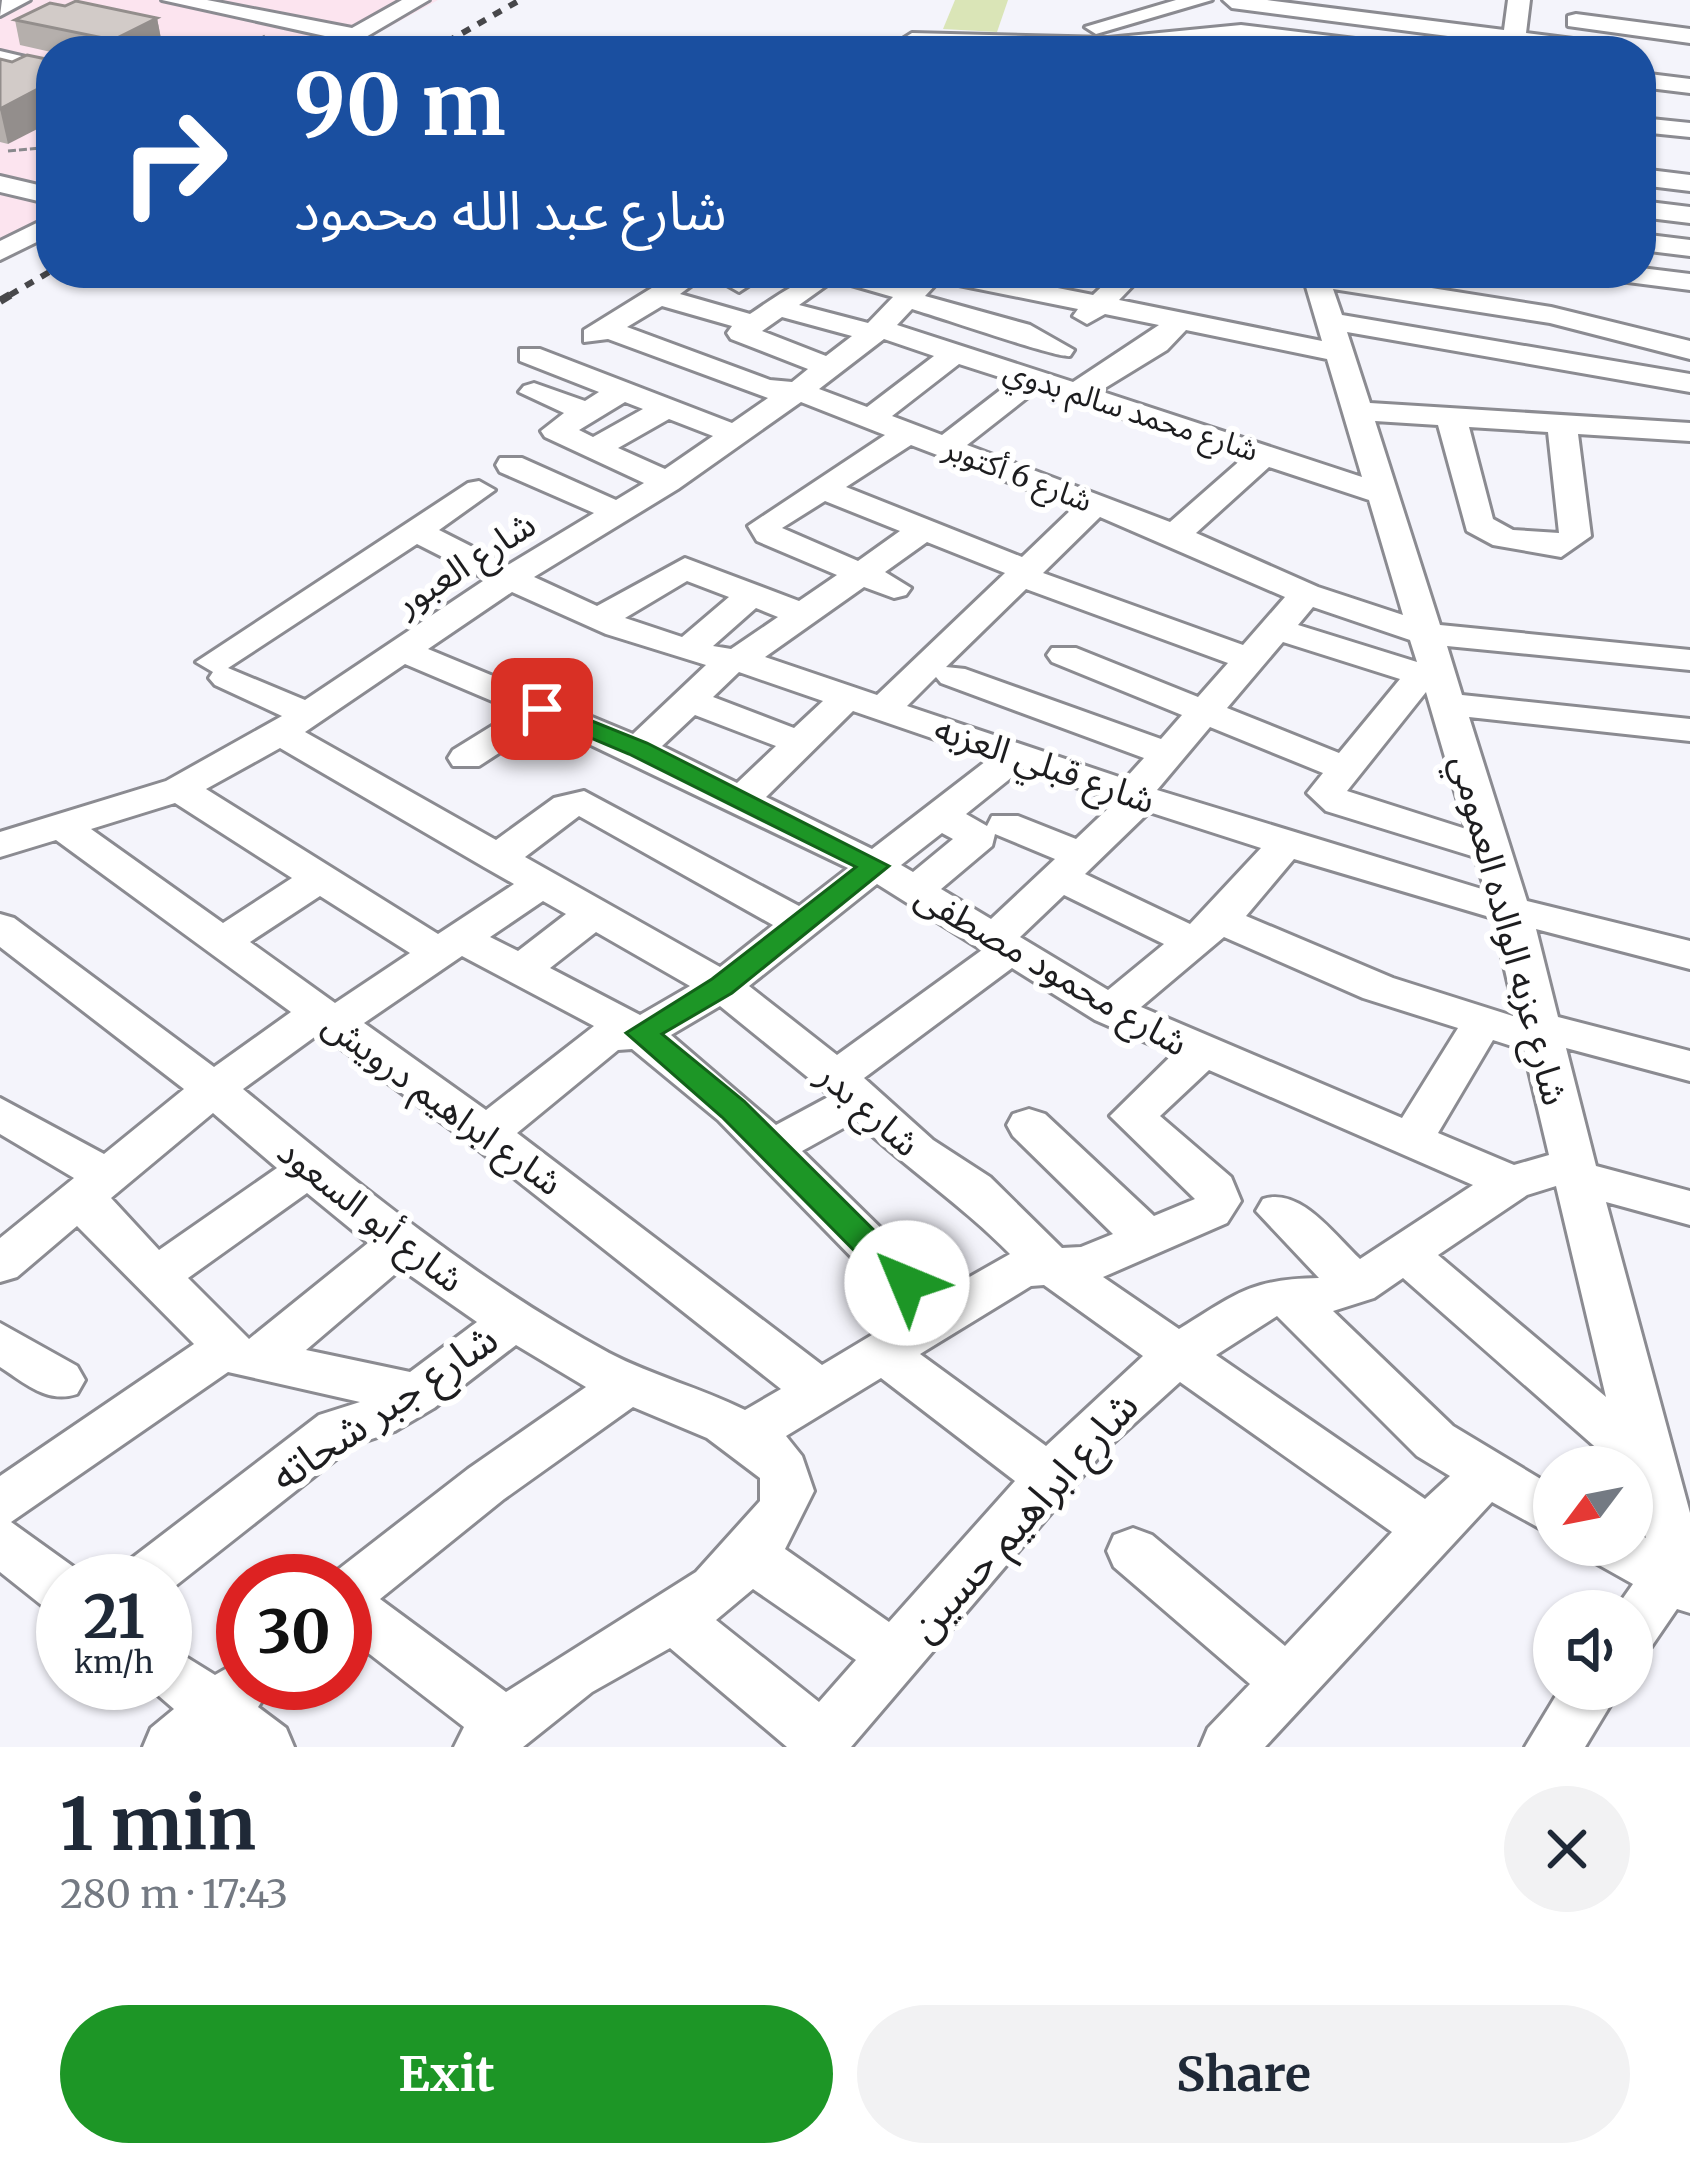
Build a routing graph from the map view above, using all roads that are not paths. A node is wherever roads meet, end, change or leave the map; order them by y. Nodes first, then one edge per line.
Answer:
1 (20, 0) edge
2 (173, 0) edge
3 (226, 0) edge
4 (1201, 0) edge
5 (1595, 0) edge
6 (1232, 1) edge
7 (427, 5) edge
8 (0, 8) edge
9 (1527, 12) edge
10 (1690, 12) edge
11 (352, 36) edge
12 (355, 36) edge
13 (366, 36) edge
14 (1059, 36) edge
15 (1242, 36) edge
16 (1456, 36) edge
17 (1690, 36) edge
18 (1656, 57) edge
19 (0, 58) edge
20 (1690, 61) edge
21 (36, 69) edge
22 (0, 71) edge
23 (36, 73) edge
24 (1656, 82) edge
25 (1690, 86) edge
26 (1656, 104) edge
27 (1690, 108) edge
28 (1656, 127) edge
29 (1690, 130) edge
30 (1656, 153) edge
31 (1690, 156) edge
32 (1656, 179) edge
33 (1690, 182) edge
34 (0, 184) edge
35 (0, 198) edge
36 (36, 201) edge
37 (36, 205) edge
38 (1656, 211) edge
39 (36, 212) edge
40 (1690, 215) edge
41 (36, 218) edge
42 (0, 228) edge
43 (1656, 244) edge
44 (1690, 248) edge
45 (0, 252) edge
46 (1656, 278) edge
47 (1690, 282) edge
48 (671, 288) edge
49 (804, 288) edge
50 (916, 288) edge
51 (1016, 288) edge
52 (1123, 288) edge
53 (1320, 288) edge
54 (1390, 288) edge
55 (1560, 288) edge
56 (658, 296) junction
57 (1486, 305) junction
58 (1117, 308) junction
59 (763, 315) junction
60 (1558, 317) junction
61 (1179, 321) junction
62 (1077, 322) dead end
63 (876, 330) junction
64 (1335, 337) junction
65 (1471, 345) junction
66 (1060, 350) junction
67 (1690, 350) edge
68 (955, 353) junction
69 (530, 355) dead end
70 (1549, 358) junction
71 (830, 368) junction
72 (1025, 376) junction
73 (1690, 383) edge
74 (622, 391) junction
75 (798, 391) junction
76 (535, 392) dead end
77 (1076, 393) junction
78 (667, 408) junction
79 (586, 411) junction
80 (1358, 411) junction
81 (1451, 417) junction
82 (871, 418) junction
83 (1562, 424) junction
84 (1690, 432) edge
85 (909, 433) junction
86 (736, 435) junction
87 (946, 447) junction
88 (593, 449) junction
89 (1264, 455) junction
90 (511, 465) dead end
91 (667, 482) junction
92 (821, 488) junction
93 (479, 490) dead end
94 (1383, 494) junction
95 (1096, 504) junction
96 (618, 512) junction
97 (924, 529) junction
98 (415, 531) junction
99 (1175, 535) junction
100 (1024, 573) junction
101 (509, 578) junction
102 (878, 581) junction
103 (752, 594) junction
104 (1306, 594) junction
105 (806, 616) junction
106 (602, 617) junction
107 (1072, 627) junction
108 (1276, 629) junction
109 (689, 649) junction
110 (404, 651) junction
111 (1250, 658) junction
112 (1690, 659) edge
113 (734, 661) junction
114 (1434, 673) junction
115 (953, 676) dead end
116 (689, 700) junction
117 (865, 703) junction
118 (542, 709) junction
119 (1203, 712) junction
120 (295, 724) junction
121 (1690, 730) edge
122 (800, 743) junction
123 (638, 748) junction
124 (1018, 754) junction
125 (1167, 754) junction
126 (466, 758) dead end
127 (1342, 768) junction
128 (179, 789) junction
129 (1138, 796) junction
130 (742, 800) junction
131 (940, 815) junction
132 (59, 824) junction
133 (1004, 824) dead end
134 (0, 845) edge
135 (1284, 846) junction
136 (1492, 849) junction
137 (498, 858) junction
138 (875, 866) junction
139 (1070, 867) junction
140 (320, 878) junction
141 (542, 883) junction
142 (915, 891) junction
143 (594, 913) junction
144 (1512, 915) junction
145 (801, 924) junction
146 (1207, 931) junction
147 (3, 933) edge
148 (222, 942) junction
149 (1002, 944) junction
150 (449, 946) junction
151 (1690, 955) edge
152 (521, 970) junction
153 (722, 986) junction
154 (1110, 1010) junction
155 (328, 1018) junction
156 (1482, 1024) junction
157 (641, 1033) junction
158 (1540, 1033) junction
159 (1201, 1053) junction
160 (1690, 1066) edge
161 (848, 1088) junction
162 (213, 1089) junction
163 (0, 1114) edge
164 (1029, 1125) dead end
165 (487, 1132) junction
166 (1412, 1138) junction
167 (771, 1148) junction
168 (308, 1169) junction
169 (1574, 1171) junction
170 (100, 1179) junction
171 (1511, 1183) junction
172 (1690, 1208) edge
173 (1279, 1211) dead end
174 (1148, 1239) junction
175 (399, 1244) junction
176 (1405, 1253) junction
177 (0, 1264) edge
178 (1050, 1265) junction
179 (155, 1276) junction
180 (1357, 1285) junction
181 (1285, 1294) junction
182 (940, 1317) junction
183 (513, 1321) junction
184 (0, 1342) edge
185 (882, 1352) junction
186 (1178, 1354) junction
187 (242, 1355) junction
188 (60, 1380) dead end
189 (627, 1384) junction
190 (820, 1391) junction
191 (417, 1394) junction
192 (758, 1446) junction
193 (1628, 1446) edge
194 (1643, 1446) edge
195 (1485, 1476) junction
196 (1050, 1478) junction
197 (1653, 1483) edge
198 (1533, 1502) edge
199 (0, 1504) edge
200 (1428, 1529) junction
201 (0, 1541) edge
202 (1133, 1551) dead end
203 (177, 1554) edge
204 (752, 1556) junction
205 (1649, 1566) edge
206 (36, 1569) edge
207 (372, 1578) edge
208 (1682, 1584) edge
209 (1653, 1611) edge
210 (677, 1621) junction
211 (372, 1625) edge
212 (895, 1657) junction
213 (1287, 1682) junction
214 (216, 1709) edge
215 (241, 1710) edge
216 (1578, 1710) edge
217 (494, 1736) edge
218 (818, 1743) edge
219 (171, 1747) edge
220 (266, 1747) edge
221 (1228, 1747) edge
222 (1553, 1747) edge

1 - 8 street
2 - 11 street
3 - 12 street
4 - 14 street
5 - 10 street
6 - 15 street
6 - 16 street
7 - 13 street
9 - 17 street
18 - 20 street
19 - 21 street
22 - 23 street
24 - 25 street
26 - 27 street
28 - 29 street
30 - 31 street
32 - 33 street
34 - 36 street
35 - 37 street
38 - 40 street
39 - 42 street
41 - 45 street
43 - 44 street
46 - 47 street
48 - 56 street
49 - 59 street
50 - 63 street, شارع العبور
50 - 66 street
51 - 58 street
52 - 58 street
53 - 64 street, شارع عزبه الوالده العمومي
54 - 57 street
55 - 60 street
56 - 59 street, شارع محمد سالم بدوي
56 - 75 street, شارع 6 أكتوبر
57 - 60 street
57 - 65 street
58 - 61 street
58 - 62 street
58 - 66 street
59 - 63 street, شارع محمد سالم بدوي
59 - 71 street
60 - 67 street
60 - 70 street
61 - 64 street
61 - 77 street
63 - 68 street, شارع محمد سالم بدوي
63 - 71 street, شارع العبور
64 - 65 street
64 - 80 street, شارع عزبه الوالده العمومي
65 - 70 street
66 - 72 street
68 - 72 street, شارع محمد سالم بدوي
68 - 82 street
69 - 74 street
70 - 73 street
71 - 75 street, شارع العبور
72 - 77 street, شارع محمد سالم بدوي
72 - 87 street
74 - 78 street
74 - 79 street
75 - 82 street, شارع 6 أكتوبر
75 - 86 street, شارع العبور
76 - 79 street
77 - 89 street, شارع محمد سالم بدوي
78 - 86 street
78 - 88 street
79 - 88 street
80 - 81 street
80 - 94 street, شارع عزبه الوالده العمومي
81 - 83 street
81 - 83 street
82 - 85 street, شارع 6 أكتوبر
83 - 84 street
85 - 87 street, شارع 6 أكتوبر
85 - 92 street
86 - 91 street, شارع العبور
87 - 95 street, شارع 6 أكتوبر
88 - 91 street
89 - 94 street, شارع محمد سالم بدوي
89 - 99 street
90 - 96 street
91 - 96 street, شارع العبور
92 - 97 street
92 - 102 street
93 - 98 street
94 - 114 street, شارع عزبه الوالده العمومي
95 - 99 street, شارع 6 أكتوبر
95 - 100 street
96 - 101 street, شارع العبور
97 - 100 street
97 - 102 street
98 - 101 street, شارع قبلي العزبه
98 - 120 street, شارع بدر
99 - 104 street, شارع 6 أكتوبر
100 - 107 street
100 - 117 street
101 - 106 street, شارع قبلي العزبه
101 - 110 street, شارع العبور
102 - 105 street
103 - 105 street
103 - 106 street
103 - 109 street
104 - 108 street
104 - 114 street, شارع 6 أكتوبر
105 - 113 street
106 - 109 street, شارع قبلي العزبه
107 - 111 street
107 - 119 street
108 - 111 street
108 - 114 street
109 - 113 street, شارع قبلي العزبه
110 - 118 street, شارع محمود مصطفى
110 - 120 street, شارع العبور
111 - 119 street
112 - 114 street
113 - 116 street
113 - 117 street, شارع قبلي العزبه
114 - 121 street
114 - 127 street
114 - 136 street, شارع عزبه الوالده العمومي
115 - 125 street
116 - 122 street
116 - 123 street
117 - 122 street
117 - 124 street, شارع قبلي العزبه
118 - 123 street, شارع محمود مصطفى
118 - 126 street
119 - 125 street
119 - 127 street
120 - 128 street, شارع العبور
120 - 137 street, شارع بدر
122 - 130 street
123 - 130 street, شارع محمود مصطفى
124 - 129 street, شارع قبلي العزبه
124 - 131 street
125 - 129 street
127 - 136 street
128 - 132 street, شارع العبور
128 - 140 street
129 - 135 street, شارع قبلي العزبه
129 - 139 street
130 - 138 street, شارع محمود مصطفى
131 - 138 street
131 - 142 street
132 - 134 street, شارع العبور
132 - 148 street, شارع ابراهيم درويش
133 - 139 street
135 - 144 street, شارع قبلي العزبه
135 - 146 street
136 - 144 street, شارع عزبه الوالده العمومي
137 - 141 street, شارع بدر
137 - 145 street
138 - 142 street, شارع محمود مصطفى
138 - 145 street
139 - 146 street
139 - 149 street
140 - 148 street
140 - 150 street
141 - 143 street, شارع بدر
141 - 150 street
142 - 149 street, شارع محمود مصطفى
143 - 152 street
143 - 153 street, شارع بدر
144 - 151 street, شارع قبلي العزبه
144 - 158 street, شارع عزبه الوالده العمومي
145 - 153 street
146 - 154 street
146 - 156 street
147 - 162 street, شارع أبو السعود
148 - 155 street, شارع ابراهيم درويش
149 - 154 street, شارع محمود مصطفى
149 - 161 street
150 - 152 street
150 - 155 street
152 - 157 street
153 - 157 street
153 - 161 street, شارع بدر
154 - 159 street, شارع محمود مصطفى
155 - 162 street
155 - 165 street, شارع ابراهيم درويش
156 - 158 street
156 - 166 street
157 - 165 street
157 - 167 street
158 - 160 street
158 - 169 street, شارع عزبه الوالده العمومي
159 - 166 street, شارع محمود مصطفى
159 - 174 street
161 - 167 street
161 - 178 street, شارع بدر
162 - 168 street, شارع أبو السعود
162 - 170 street
163 - 170 street
164 - 174 street
165 - 190 street, شارع ابراهيم درويش
166 - 171 street, شارع محمود مصطفى
167 - 182 street
168 - 175 street, شارع أبو السعود
168 - 179 street
169 - 171 street, شارع ابراهيم حسين
169 - 172 street
169 - 194 street, شارع عزبه الوالده العمومي
170 - 177 street
170 - 179 street
171 - 176 street, شارع ابراهيم حسين
173 - 180 street
174 - 178 street
175 - 183 street, شارع أبو السعود
175 - 187 street
176 - 180 street, شارع ابراهيم حسين
176 - 193 street
178 - 182 street
178 - 186 street, شارع بدر
179 - 187 street
180 - 181 street, شارع ابراهيم حسين
181 - 186 street, شارع ابراهيم حسين
181 - 195 street
182 - 185 street
183 - 189 street, شارع أبو السعود
183 - 191 street, شارع جبر شحاته
184 - 188 street
185 - 190 street
185 - 196 street
186 - 196 street, شارع ابراهيم حسين
186 - 200 street, شارع بدر
187 - 191 street
187 - 199 street
189 - 192 street, شارع أبو السعود
189 - 207 street
190 - 192 street
191 - 203 street, شارع جبر شحاته
192 - 204 street
195 - 198 street
195 - 200 street
196 - 212 street, شارع ابراهيم حسين
197 - 208 street, شارع عزبه الوالده العمومي
200 - 213 street
201 - 206 street
202 - 213 street
204 - 210 street
204 - 212 street
205 - 208 street
208 - 209 street
210 - 217 street
210 - 218 street
211 - 217 street
212 - 218 street, شارع ابراهيم حسين
213 - 221 street
214 - 219 street
215 - 220 street
216 - 222 street

